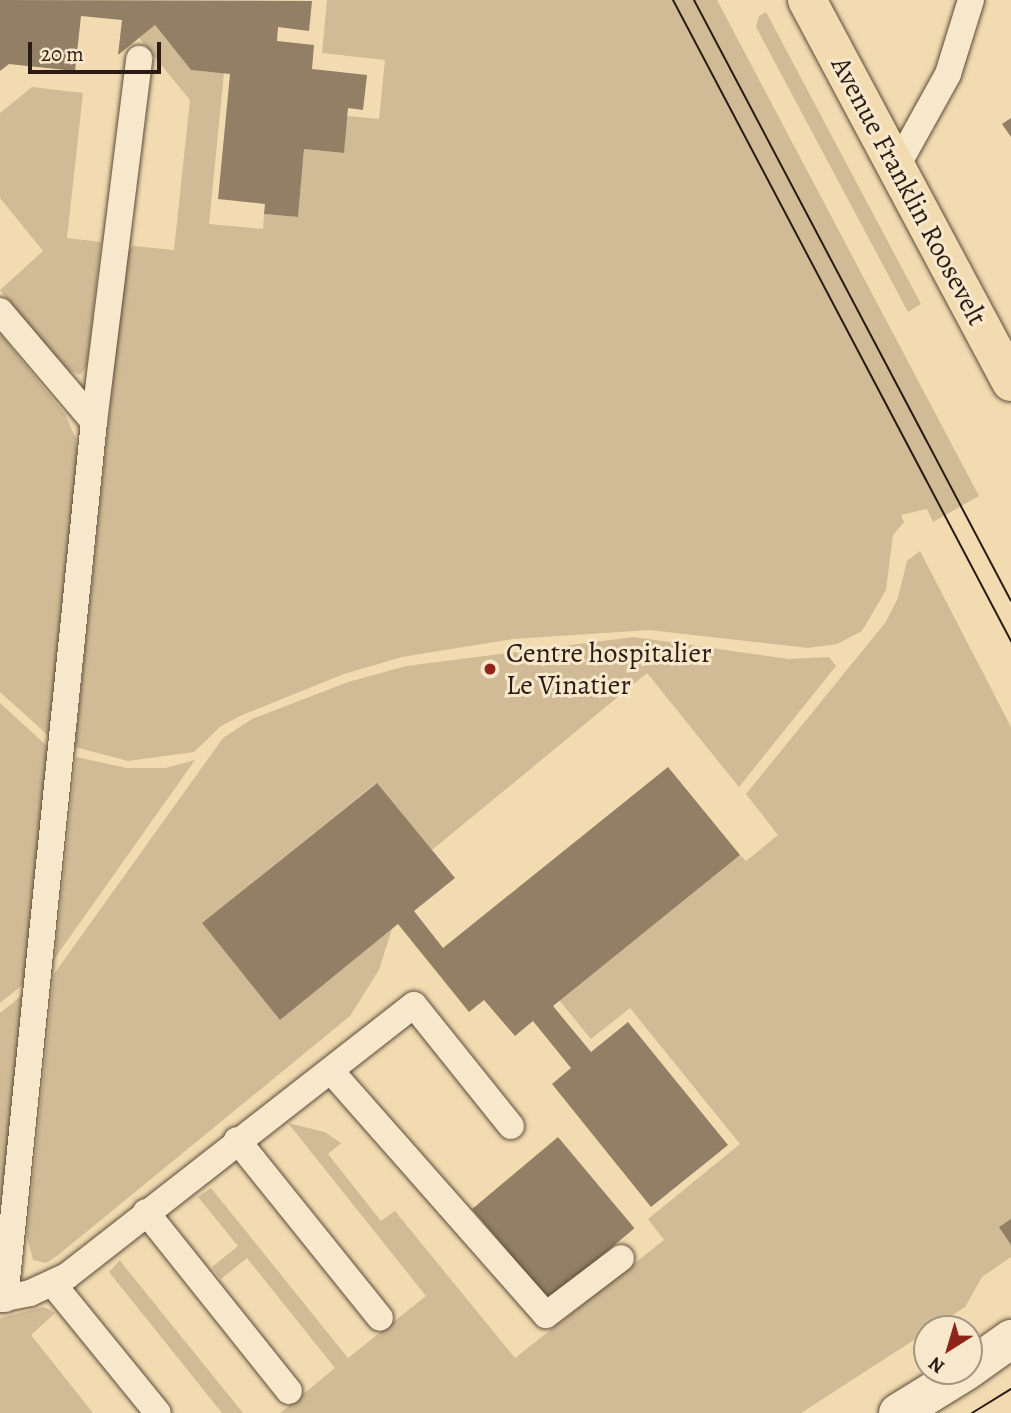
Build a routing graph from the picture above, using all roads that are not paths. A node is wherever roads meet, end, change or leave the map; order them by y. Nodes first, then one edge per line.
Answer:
1 (807, 0) edge
2 (971, 0) edge
3 (139, 59) dead end
4 (896, 168) junction
5 (0, 311) edge
6 (1011, 382) edge
7 (94, 422) junction
8 (331, 1071) junction
9 (511, 1126) dead end
10 (237, 1140) junction
11 (146, 1212) junction
12 (621, 1258) dead end
13 (53, 1284) junction
14 (3, 1299) edge
15 (380, 1318) dead end
16 (1011, 1339) edge
17 (983, 1359) edge
18 (943, 1385) edge
19 (289, 1391) dead end
20 (158, 1413) edge
21 (898, 1413) edge

1 - 4 main road, Avenue Franklin Roosevelt
2 - 4 lane
3 - 7 lane
4 - 6 main road, Avenue Franklin Roosevelt
5 - 7 lane
7 - 14 lane
8 - 9 lane
8 - 10 lane
8 - 12 lane
10 - 11 lane
10 - 15 lane
11 - 13 lane
11 - 19 lane
13 - 14 lane
13 - 20 lane
16 - 17 main road
18 - 21 main road

